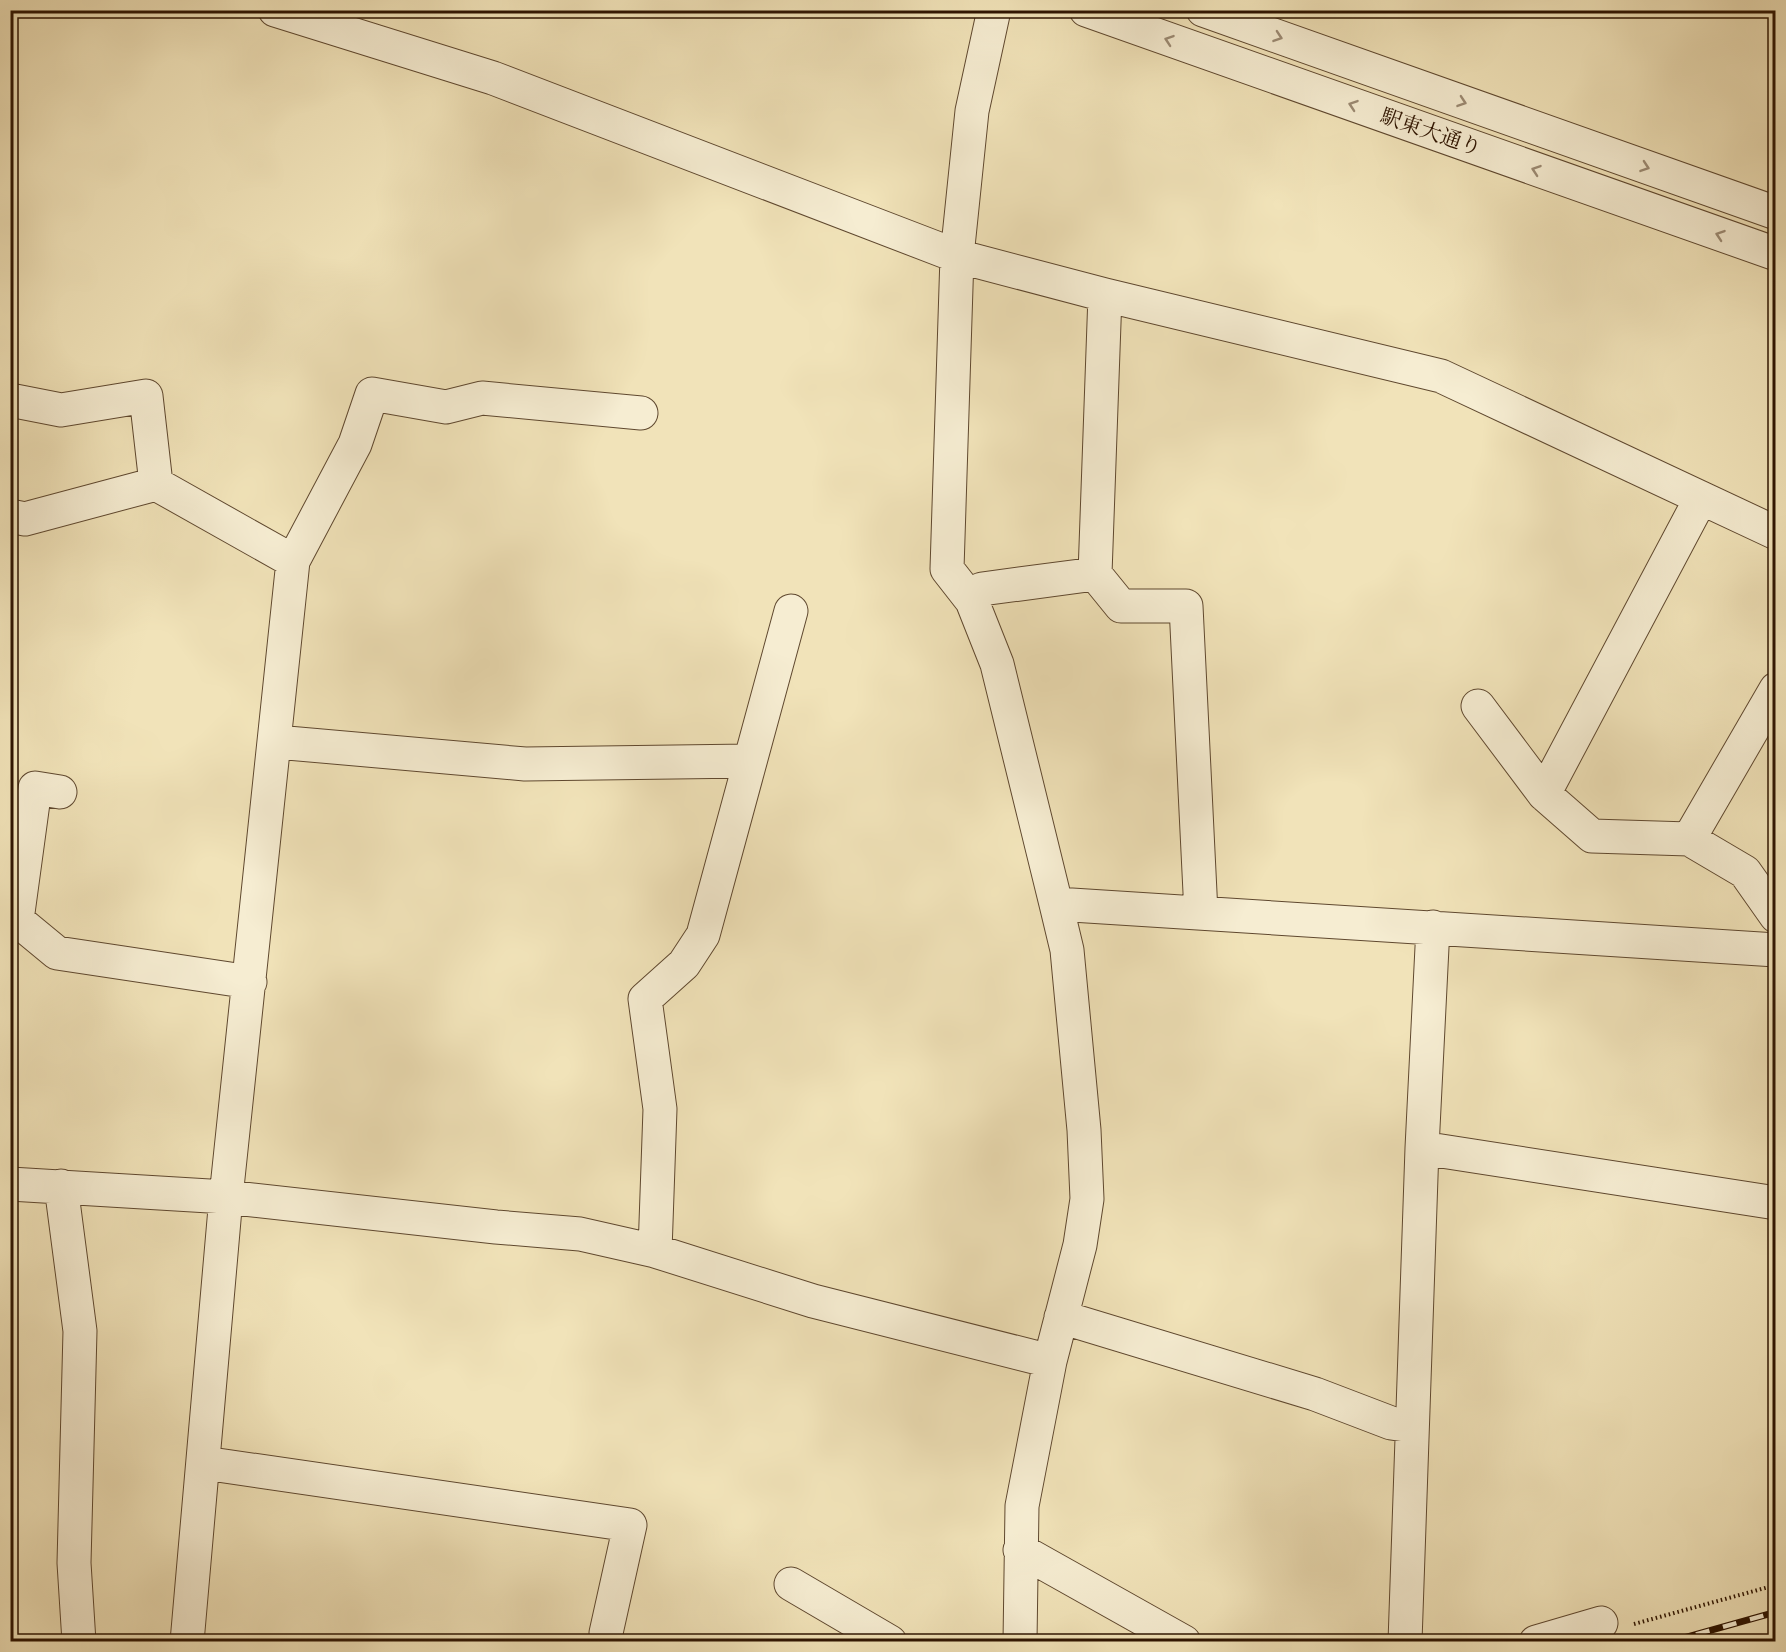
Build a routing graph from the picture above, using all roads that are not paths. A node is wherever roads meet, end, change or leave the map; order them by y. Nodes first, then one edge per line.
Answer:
1 (275, 10) edge
2 (994, 10) edge
3 (1086, 10) edge
4 (1203, 10) edge
5 (1776, 213) edge
6 (1776, 254) edge
7 (957, 256) junction
8 (1105, 295) junction
9 (10, 400) edge
10 (641, 413) dead end
11 (156, 484) junction
12 (1701, 498) junction
13 (10, 516) edge
14 (1776, 533) edge
15 (293, 561) junction
16 (1095, 574) junction
17 (968, 595) junction
18 (791, 610) dead end
19 (1776, 689) edge
20 (1478, 706) dead end
21 (276, 742) junction
22 (749, 761) junction
23 (60, 792) dead end
24 (1544, 794) junction
25 (1689, 839) junction
26 (1056, 904) junction
27 (1200, 913) junction
28 (1776, 916) edge
29 (1433, 927) junction
30 (1776, 950) edge
31 (250, 982) junction
32 (1422, 1148) junction
33 (10, 1184) edge
34 (61, 1186) junction
35 (226, 1197) junction
36 (1776, 1203) edge
37 (655, 1251) junction
38 (1061, 1317) junction
39 (1050, 1360) junction
40 (1413, 1426) junction
41 (204, 1463) junction
42 (1020, 1550) junction
43 (791, 1584) dead end
44 (1601, 1623) road end
45 (606, 1633) dead end
46 (79, 1641) edge
47 (187, 1641) edge
48 (890, 1641) edge
49 (1020, 1641) edge
50 (1184, 1641) edge
51 (1405, 1641) edge
52 (1536, 1641) edge

1 - 7 street
2 - 7 street
6 -> 3 street, 駅東大通り
4 -> 5 street, 駅東大通り
7 - 8 street
7 - 17 street
8 - 12 street
8 - 16 street
9 - 11 street
10 - 15 street
11 - 13 street
11 - 15 street
12 - 14 street
12 - 24 street
15 - 21 street
16 - 17 street
16 - 27 street
17 - 26 street
18 - 22 street
19 - 25 street
20 - 24 street
21 - 22 street
21 - 31 street
22 - 37 street
23 - 31 street
24 - 25 street
25 - 28 street
26 - 27 street
26 - 38 street
27 - 29 street
29 - 30 street
29 - 32 street
31 - 35 street
32 - 36 street
32 - 40 street
33 - 34 street
34 - 35 street
34 - 46 street
35 - 37 street
35 - 41 street
37 - 39 street
38 - 39 street
38 - 40 street
39 - 42 street
40 - 51 street
41 - 45 street
41 - 47 street
42 - 49 street
42 - 50 street
43 - 48 street
44 - 52 street

